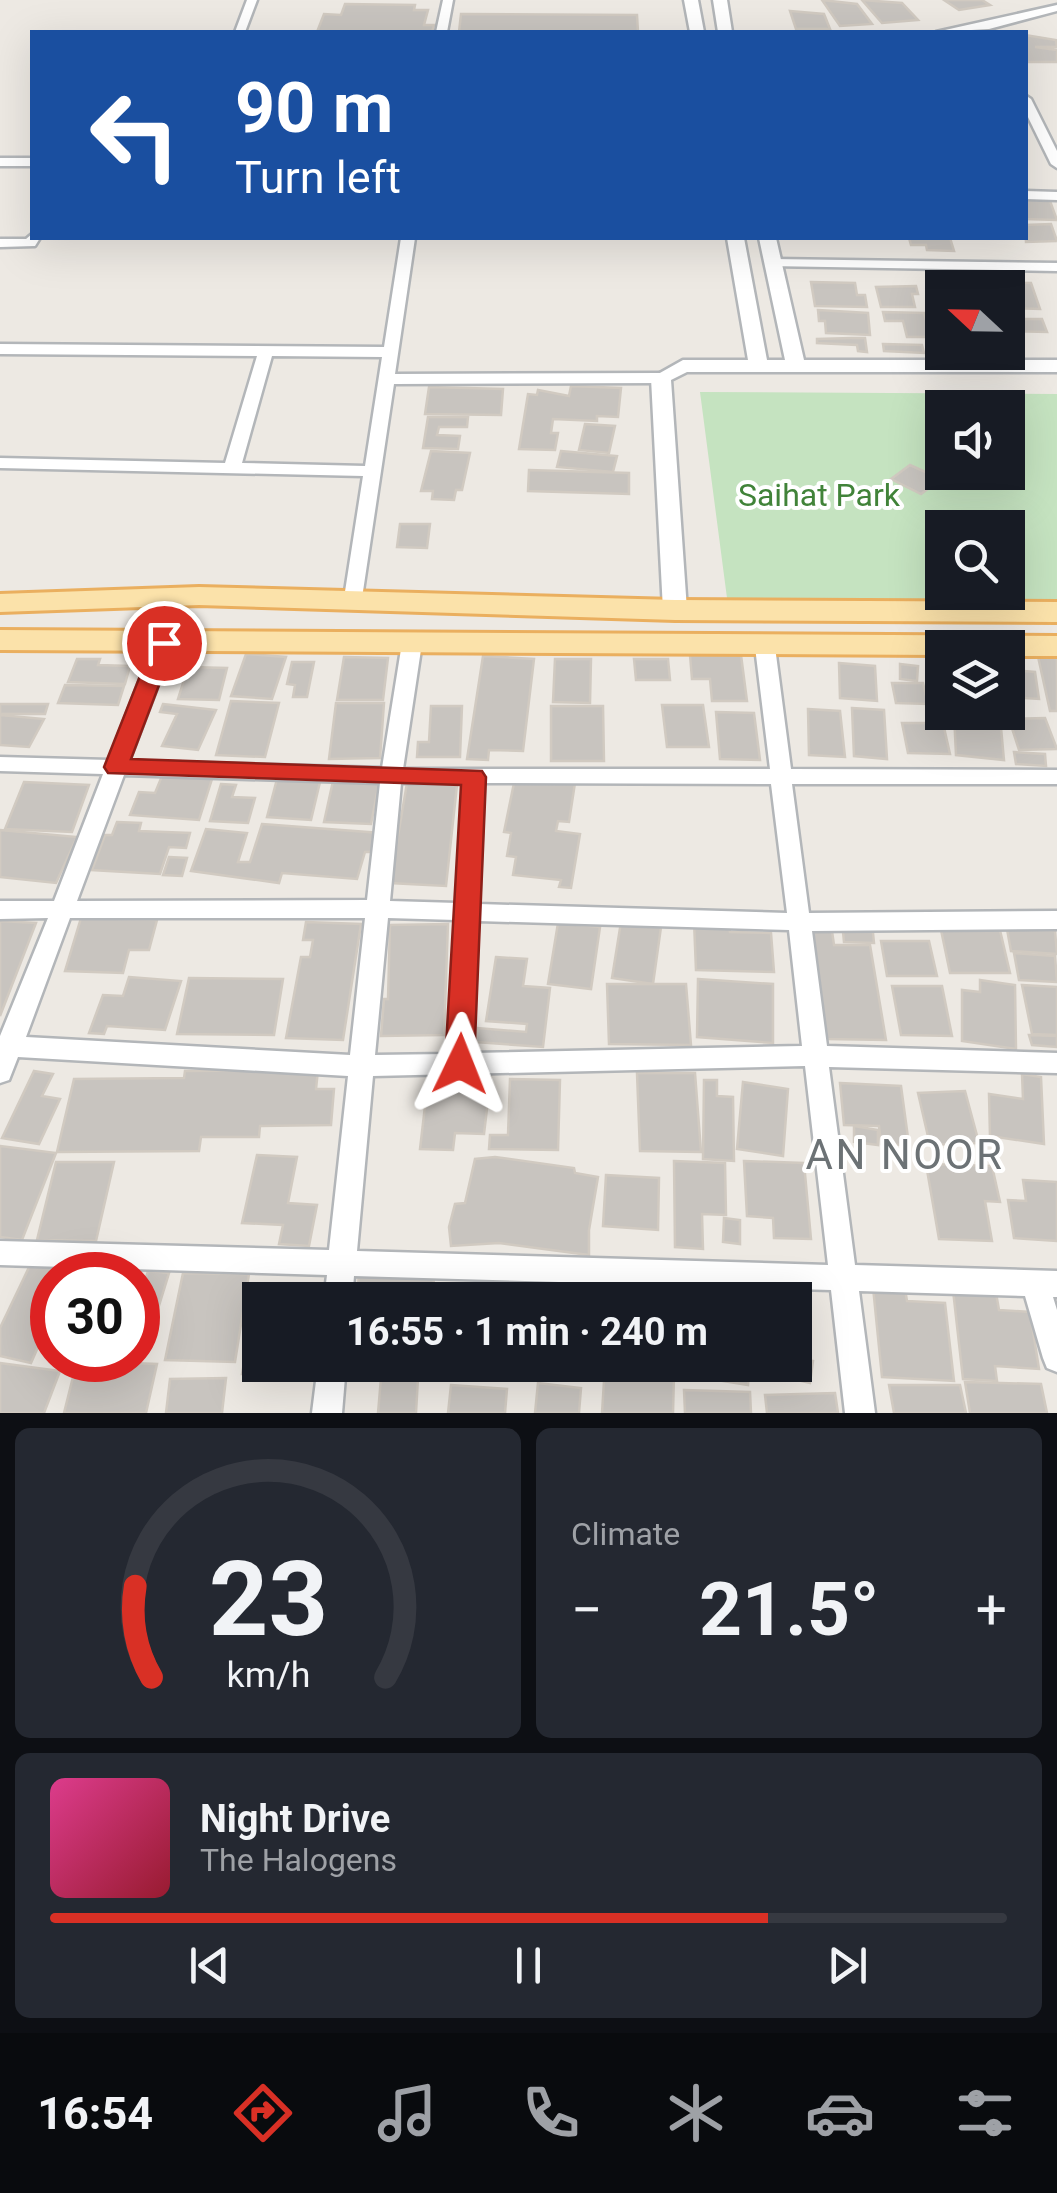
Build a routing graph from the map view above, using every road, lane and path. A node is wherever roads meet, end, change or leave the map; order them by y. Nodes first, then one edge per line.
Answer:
1 (252, 0) edge
2 (448, 0) edge
3 (691, 0) edge
4 (720, 0) edge
5 (1057, 8) edge
6 (991, 29) edge
7 (241, 30) edge
8 (442, 30) edge
9 (697, 30) edge
10 (725, 30) edge
11 (1028, 105) edge
12 (0, 162) edge
13 (30, 162) edge
14 (1057, 164) edge
15 (1028, 195) edge
16 (1057, 196) edge
17 (32, 240) edge
18 (408, 240) edge
19 (734, 240) edge
20 (768, 240) edge
21 (0, 244) edge
22 (774, 262) junction
23 (1057, 268) edge
24 (0, 349) edge
25 (266, 351) junction
26 (390, 352) junction
27 (1057, 366) edge
28 (759, 367) junction
29 (796, 367) junction
30 (661, 378) junction
31 (386, 379) junction
32 (0, 463) edge
33 (232, 468) junction
34 (372, 470) junction
35 (353, 598) junction
36 (0, 603) edge
37 (675, 610) junction
38 (1057, 612) edge
39 (0, 640) edge
40 (164, 643) junction
41 (412, 643) junction
42 (1057, 646) edge
43 (764, 647) junction
44 (0, 764) edge
45 (116, 767) junction
46 (391, 776) junction
47 (474, 777) junction
48 (1057, 777) edge
49 (779, 778) junction
50 (377, 909) junction
51 (0, 910) edge
52 (63, 912) junction
53 (465, 912) junction
54 (1057, 920) edge
55 (798, 922) junction
56 (6, 1046) edge
57 (815, 1056) junction
58 (1057, 1063) edge
59 (460, 1064) junction
60 (362, 1066) junction
61 (0, 1073) edge
62 (0, 1253) edge
63 (342, 1264) junction
64 (843, 1277) junction
65 (340, 1282) edge
66 (1046, 1284) edge
67 (1057, 1358) edge
68 (330, 1382) edge
69 (327, 1413) edge
70 (860, 1413) edge

1 - 7 street
2 - 8 street
3 - 9 street
4 - 10 street
5 - 6 street
11 - 14 street
12 - 13 street
15 - 16 street
17 - 21 street
18 - 26 street
19 - 28 street
20 - 22 street
22 - 23 street
22 - 29 street
24 - 25 street
25 - 26 street
25 - 33 street
26 - 31 street
27 - 29 street
28 - 29 street
28 - 30 street
30 - 31 street
30 - 37 street
31 - 34 street
32 - 33 street
33 - 34 street
34 - 35 street
35 - 36 main road
35 - 37 main road
37 - 38 main road
39 - 40 main road
40 - 41 main road
40 - 45 street
41 - 43 main road
41 - 46 street
42 - 43 main road
43 - 49 street
44 - 45 street
45 - 46 street
45 - 52 street
46 - 47 street
46 - 50 street
47 - 49 street
47 - 53 street
48 - 49 street
49 - 55 street
50 - 52 street
50 - 53 street
50 - 60 street
51 - 52 street
52 - 56 street
53 - 55 street
53 - 59 street
54 - 55 street
55 - 57 street
56 - 60 street
56 - 61 street
57 - 58 street
57 - 59 street
57 - 64 street
59 - 60 street
60 - 63 street
62 - 63 street
63 - 64 street
63 - 65 street
64 - 66 street
64 - 70 street
66 - 67 street
68 - 69 street

